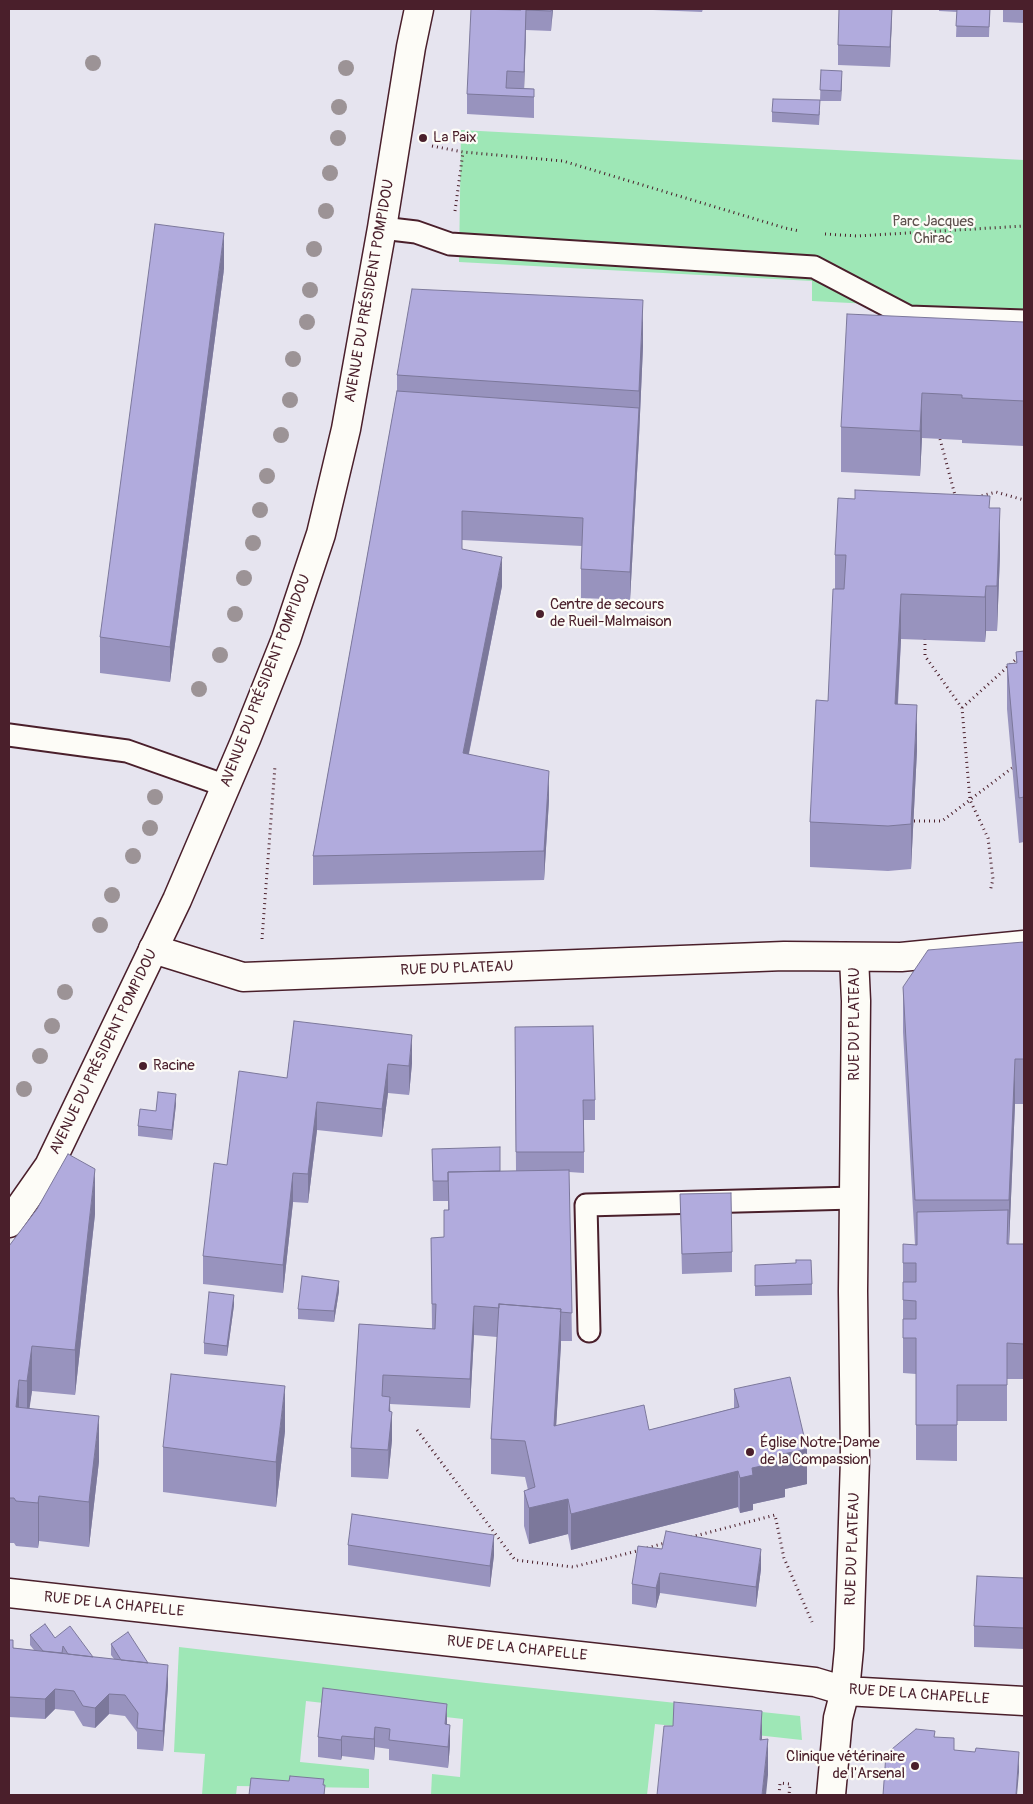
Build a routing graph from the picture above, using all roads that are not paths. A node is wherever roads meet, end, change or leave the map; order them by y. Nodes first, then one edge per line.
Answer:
1 (419, 9) edge
2 (382, 228) junction
3 (1024, 321) edge
4 (9, 735) edge
5 (226, 786) junction
6 (1024, 945) edge
7 (153, 949) junction
8 (854, 957) junction
9 (854, 1198) junction
10 (10, 1219) edge
11 (589, 1331) dead end
12 (9, 1593) edge
13 (845, 1691) junction
14 (1024, 1701) edge
15 (831, 1795) edge

1 - 2 street, AVENUE DU PRÉSIDENT POMPIDOU
2 - 3 lane
2 - 5 street, AVENUE DU PRÉSIDENT POMPIDOU
4 - 5 lane
5 - 7 street, AVENUE DU PRÉSIDENT POMPIDOU
6 - 8 street
7 - 8 street, RUE DU PLATEAU
7 - 10 street, AVENUE DU PRÉSIDENT POMPIDOU
8 - 9 street, RUE DU PLATEAU
9 - 11 lane
9 - 13 street, RUE DU PLATEAU
12 - 13 street, RUE DE LA CHAPELLE
13 - 14 street, RUE DE LA CHAPELLE
13 - 15 street, RUE DU PLATEAU

